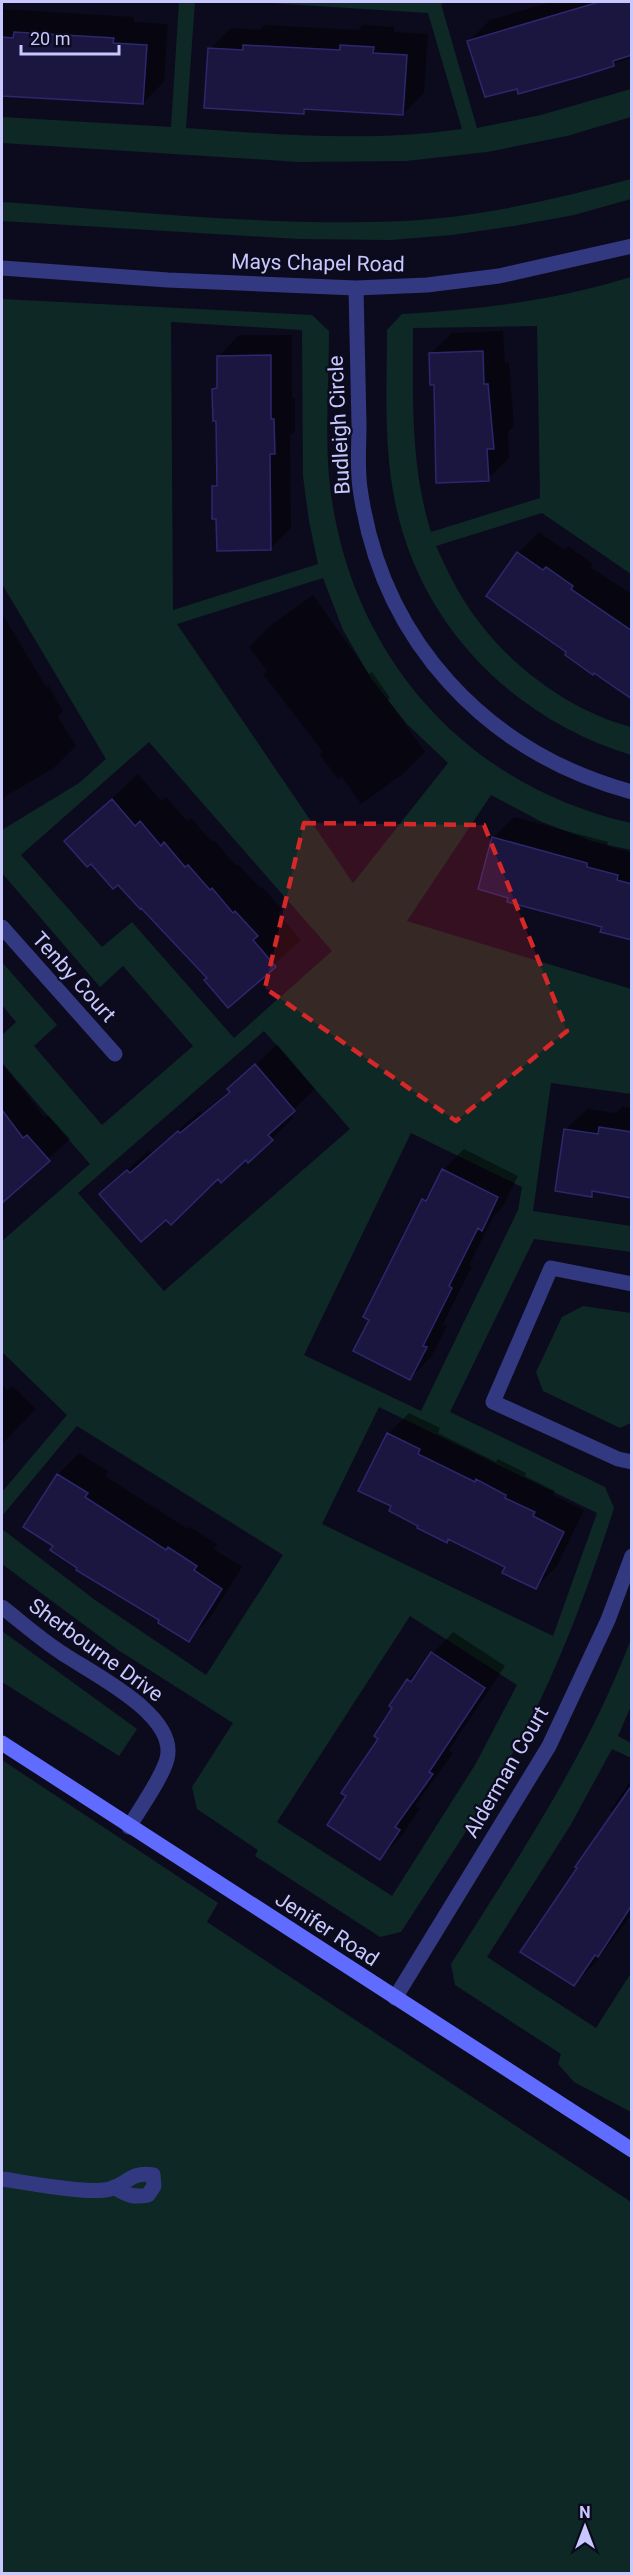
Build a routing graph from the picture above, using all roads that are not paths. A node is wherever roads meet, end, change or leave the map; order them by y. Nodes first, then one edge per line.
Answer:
1 (632, 246) edge
2 (2, 268) edge
3 (356, 288) junction
4 (632, 792) edge
5 (2, 927) edge
6 (115, 1054) dead end
7 (632, 1284) edge
8 (632, 1462) edge
9 (632, 1556) edge
10 (2, 1607) edge
11 (2, 1743) edge
12 (129, 1827) junction
13 (395, 1998) junction
14 (632, 2150) edge
15 (2, 2179) edge
16 (114, 2187) dead end

1 - 3 street, Mays Chapel Road
2 - 3 street, Mays Chapel Road
3 - 4 street, Budleigh Circle
5 - 6 street, Tenby Court
7 - 8 street
9 - 13 street, Alderman Court
10 - 12 street, Sherbourne Drive
11 - 12 street, Jenifer Road
12 - 13 street, Jenifer Road
13 - 14 street, Jenifer Road
15 - 16 street

